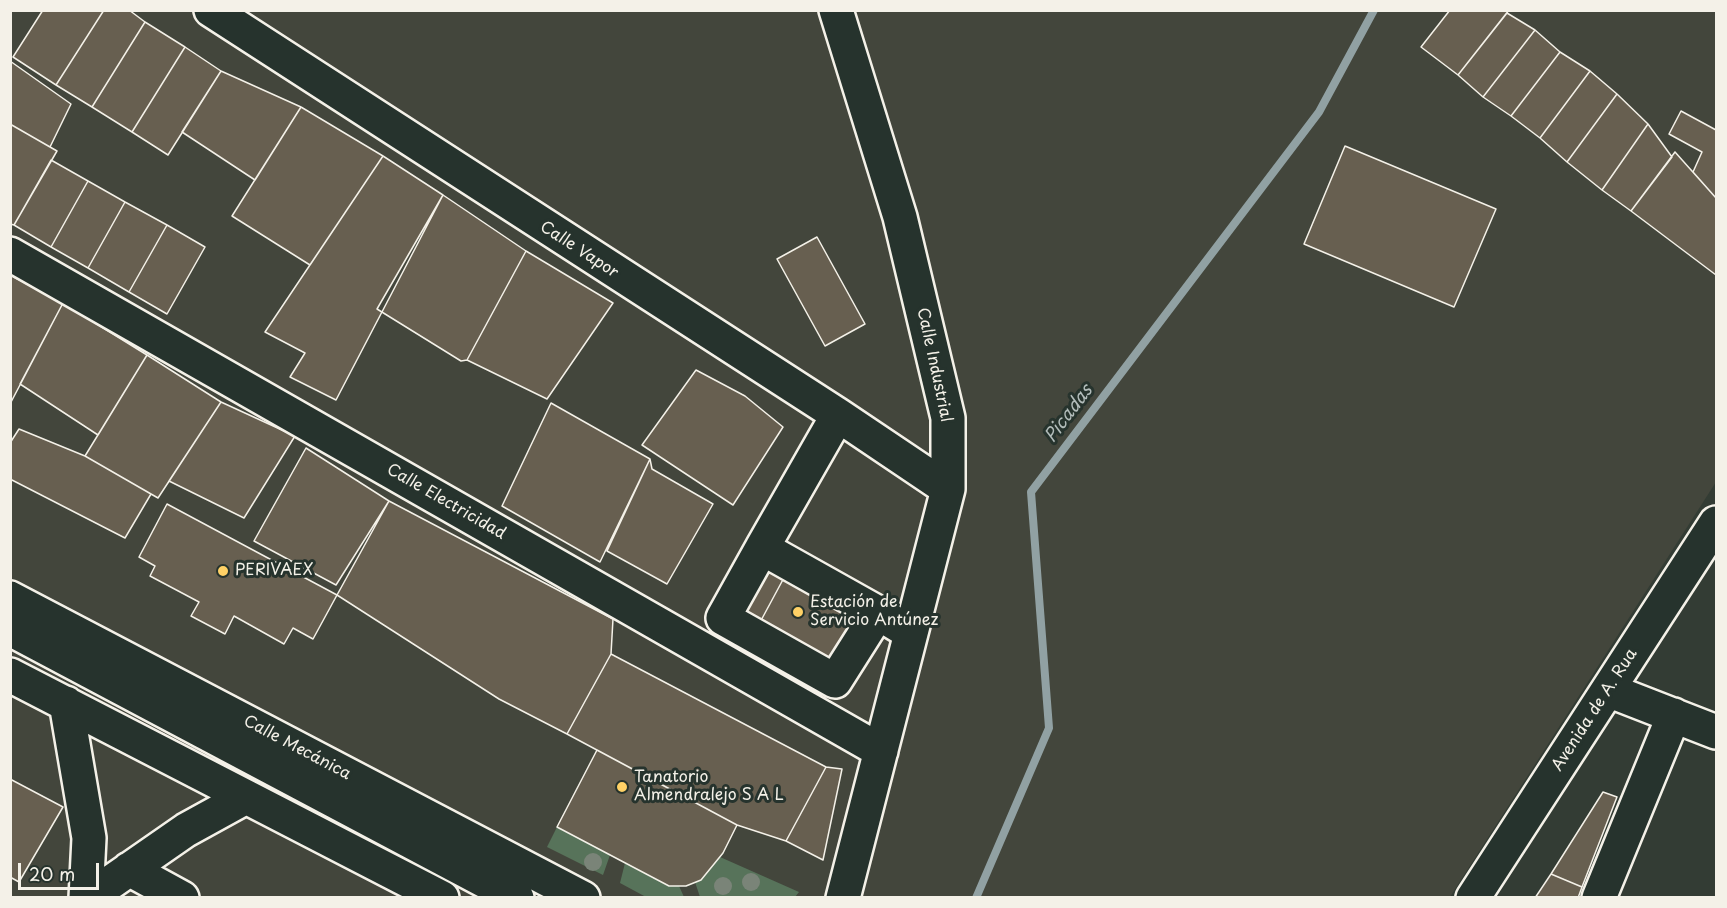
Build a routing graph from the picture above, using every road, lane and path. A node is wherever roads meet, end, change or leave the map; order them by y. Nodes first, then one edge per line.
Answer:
1 (211, 10) edge
2 (836, 10) edge
3 (10, 254) edge
4 (838, 415) junction
5 (948, 489) junction
6 (1716, 523) edge
7 (762, 548) junction
8 (10, 598) edge
9 (878, 613) junction
10 (10, 629) edge
11 (911, 633) junction
12 (767, 642) junction
13 (808, 666) junction
14 (748, 674) junction
15 (10, 675) edge
16 (1608, 690) junction
17 (790, 698) junction
18 (66, 703) junction
19 (1674, 716) junction
20 (1716, 732) edge
21 (881, 751) junction
22 (246, 797) junction
23 (129, 869) junction
24 (87, 897) edge
25 (182, 897) edge
26 (442, 897) edge
27 (517, 897) edge
28 (583, 897) edge
29 (843, 897) edge
30 (1473, 897) edge
31 (1599, 897) edge

1 - 4 street, Calle Vapor
2 - 5 street, Calle Industrial
3 - 14 street, Calle Electricidad
4 - 5 street, Calle Vapor
4 - 7 street
5 - 11 street, Calle Industrial
6 - 16 street, Avenida de A. Rua
7 - 9 street
7 - 12 street
8 - 28 street, Calle Mecánica
9 - 11 street
9 - 13 street
10 - 27 street
11 - 21 street, Calle Industrial
12 - 13 street
12 - 14 street
13 - 17 street
14 - 17 street, Calle Electricidad
15 - 18 street
16 - 19 street
16 - 30 street, Avenida de A. Rua
17 - 21 street, Calle Electricidad
18 - 22 street
18 - 24 street
19 - 20 street
19 - 31 street
21 - 29 street, Calle Industrial
22 - 23 street
22 - 26 street
23 - 24 street
23 - 25 street

